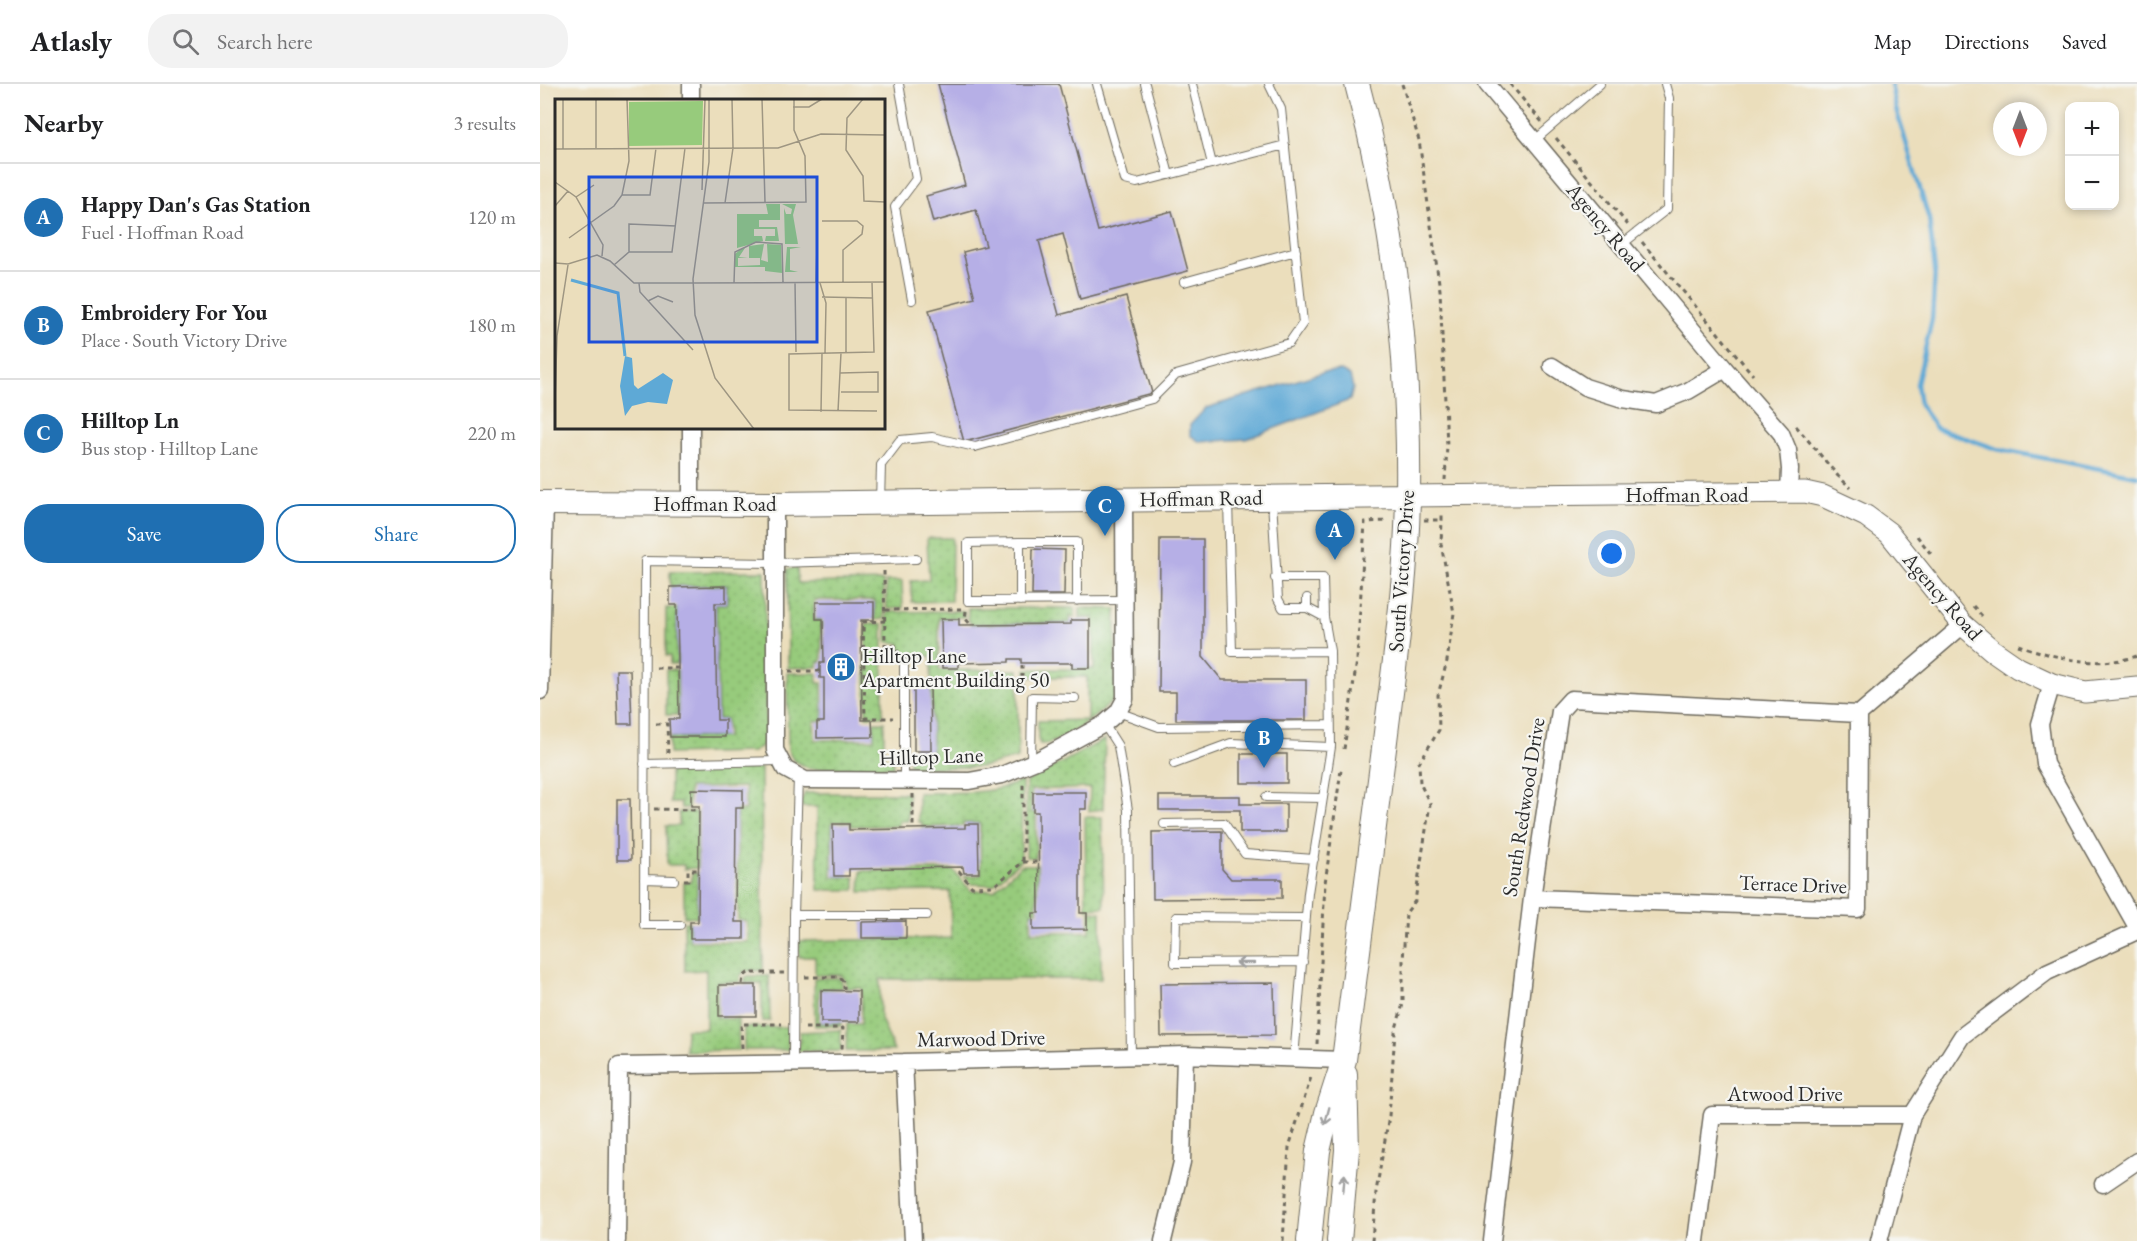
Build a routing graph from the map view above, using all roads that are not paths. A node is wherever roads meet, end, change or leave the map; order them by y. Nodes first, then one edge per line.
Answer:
1 (899, 84) edge
2 (1098, 84) edge
3 (1145, 84) edge
4 (1192, 84) edge
5 (1269, 84) edge
6 (1357, 84) edge
7 (1486, 84) edge
8 (1600, 84) edge
9 (1665, 84) edge
10 (1534, 141) junction
11 (1285, 145) junction
12 (1212, 164) junction
13 (1169, 175) junction
14 (1621, 245) junction
15 (1296, 251) junction
16 (1184, 282) dead end
17 (912, 300) dead end
18 (1552, 366) dead end
19 (1725, 369) junction
20 (691, 429) edge
21 (1789, 493) junction
22 (1408, 496) junction
23 (1272, 497) junction
24 (1228, 498) junction
25 (1124, 499) junction
26 (880, 502) junction
27 (542, 503) edge
28 (691, 504) junction
29 (775, 504) junction
30 (1020, 542) junction
31 (916, 559) dead end
32 (776, 562) junction
33 (1275, 578) junction
34 (1307, 598) dead end
35 (1125, 600) junction
36 (1020, 601) junction
37 (1077, 601) junction
38 (1307, 608) junction
39 (1324, 617) junction
40 (1963, 625) junction
41 (1330, 651) junction
42 (904, 663) road end
43 (2052, 684) junction
44 (2137, 687) edge
45 (540, 691) edge
46 (1075, 698) dead end
47 (1118, 712) junction
48 (1859, 714) junction
49 (1104, 724) junction
50 (1330, 726) junction
51 (1330, 747) junction
52 (780, 761) junction
53 (644, 764) junction
54 (1173, 764) dead end
55 (1027, 765) junction
56 (798, 777) junction
57 (908, 780) junction
58 (1266, 797) dead end
59 (1323, 798) junction
60 (1164, 824) dead end
61 (1314, 859) junction
62 (644, 879) junction
63 (674, 880) road end
64 (1532, 898) junction
65 (794, 915) junction
66 (927, 915) dead end
67 (1306, 918) junction
68 (680, 925) dead end
69 (2137, 929) edge
70 (1304, 962) junction
71 (1185, 1055) junction
72 (1131, 1057) junction
73 (1294, 1058) junction
74 (1344, 1060) junction
75 (904, 1062) junction
76 (793, 1064) junction
77 (1912, 1115) junction
78 (2137, 1161) edge
79 (2103, 1184) dead end
80 (617, 1241) edge
81 (913, 1241) edge
82 (1163, 1241) edge
83 (1309, 1241) edge
84 (1339, 1241) edge
85 (1492, 1241) edge
86 (1696, 1241) edge
87 (1879, 1241) edge

1 - 17 lane
2 - 13 lane
3 - 13 lane
4 - 12 lane
5 - 11 lane
6 - 22 main road, South Victory Drive
7 - 10 street, Agency Road
8 - 10 lane
9 - 14 lane
10 - 14 street, Agency Road
11 - 12 lane
11 - 15 lane
12 - 13 lane
14 - 19 street, Agency Road
15 - 16 lane
15 - 26 lane
18 - 19 street
19 - 21 street, Agency Road
20 - 28 street
21 - 22 street, Hoffman Road
21 - 40 street, Agency Road
22 - 23 main road, Hoffman Road
22 - 74 main road, South Victory Drive
23 - 24 main road, Hoffman Road
23 - 33 lane
24 - 25 main road, Hoffman Road
24 - 41 lane
25 - 26 main road, Hoffman Road
25 - 35 street
26 - 29 main road, Hoffman Road
27 - 28 main road, Hoffman Road
27 - 45 street
28 - 29 main road, Hoffman Road
29 - 32 street
30 - 36 lane
30 - 36 lane
30 - 37 lane
31 - 32 lane
32 - 52 street
32 - 53 lane
33 - 38 lane
33 - 39 lane
34 - 38 lane
35 - 37 lane
35 - 47 street
36 - 37 lane
38 - 39 lane
39 - 41 lane
40 - 43 street, Agency Road
40 - 48 street
41 - 50 lane
42 - 57 lane
43 - 44 street, Agency Road
43 - 69 street
46 - 55 lane
47 - 49 street, Hilltop Lane
47 - 50 lane
48 - 64 street, South Redwood Drive
48 - 64 street, Terrace Drive
49 - 55 street, Hilltop Lane
49 - 72 lane
50 - 51 lane
51 - 54 lane
51 - 59 lane
52 - 53 lane
52 - 56 street
53 - 62 lane
55 - 57 street, Hilltop Lane
56 - 57 street, Hilltop Lane
56 - 65 lane
58 - 59 lane
59 - 61 lane
60 - 61 lane
61 - 67 lane
62 - 63 lane
62 - 68 lane
64 - 85 street, South Redwood Drive
65 - 66 lane
65 - 76 lane
67 - 70 lane
70 -> 67 lane
69 - 77 street
70 - 73 lane
71 - 72 street, Marwood Drive
71 - 73 street, Marwood Drive
71 - 82 street
72 - 75 street, Marwood Drive
73 - 74 street, Marwood Drive
74 -> 83 main road, South Victory Drive
84 -> 74 main road, South Victory Drive
75 - 76 street, Marwood Drive
75 - 81 street
76 - 80 street, Marwood Drive
77 - 86 street, Atwood Drive
77 - 87 street
78 - 79 street

